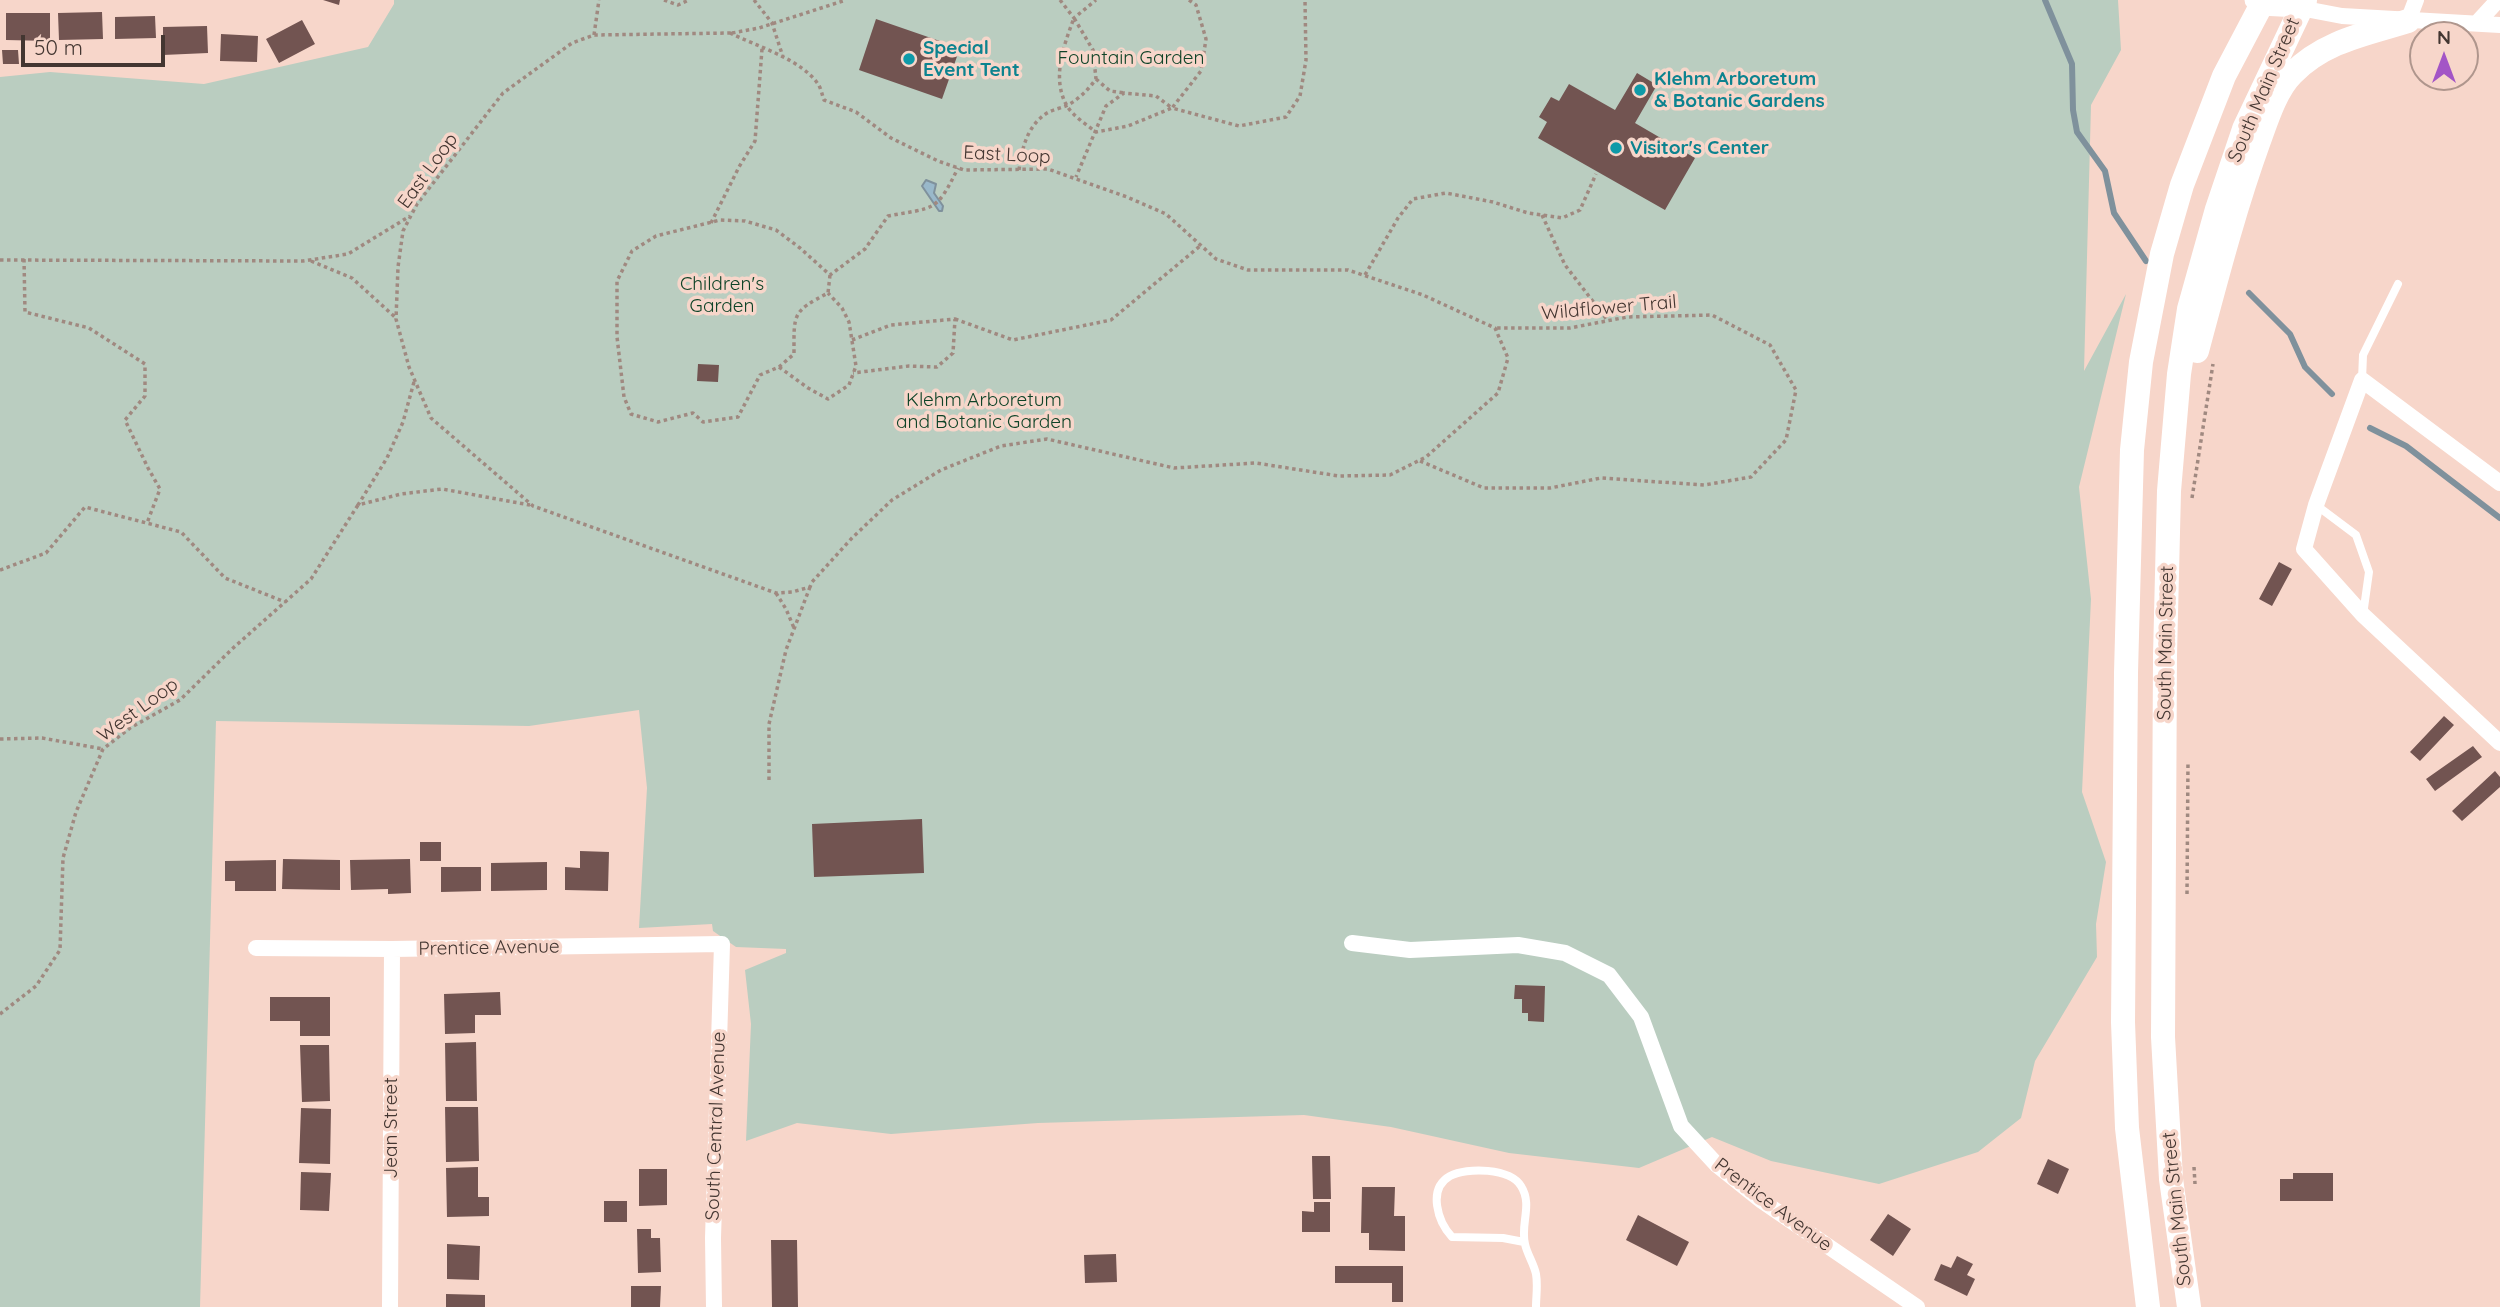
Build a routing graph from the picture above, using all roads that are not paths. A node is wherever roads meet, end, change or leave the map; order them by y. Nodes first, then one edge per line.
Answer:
1 (2498, 0) edge
2 (2259, 2) edge
3 (2299, 3) edge
4 (2412, 11) edge
5 (2466, 21) edge
6 (2479, 21) edge
7 (2479, 23) edge
8 (2500, 25) edge
9 (2398, 284) dead end
10 (2362, 380) junction
11 (2174, 433) junction
12 (2500, 483) edge
13 (2316, 505) junction
14 (2363, 615) junction
15 (2500, 743) edge
16 (1352, 943) dead end
17 (722, 944) joint
18 (256, 948) dead end
19 (392, 949) junction
20 (1524, 1241) junction
21 (390, 1307) edge
22 (714, 1307) edge
23 (1536, 1307) edge
24 (1917, 1307) edge
25 (2148, 1307) edge
26 (2189, 1307) edge

1 - 6 street
2 - 3 street
2 - 25 main road, South Main Street
3 - 4 street
3 - 11 main road, South Main Street
4 - 5 street
4 - 11 main road
7 - 8 street
9 - 10 lane
10 - 12 street
10 - 13 street
11 - 26 main road, South Main Street
13 - 14 lane
13 - 14 street
14 - 15 street
16 - 24 street, Prentice Avenue
17 - 19 street, Prentice Avenue
17 - 22 street, South Central Avenue
18 - 19 street, Prentice Avenue
19 - 21 street, Jean Street
20 - 20 lane
20 - 23 lane

